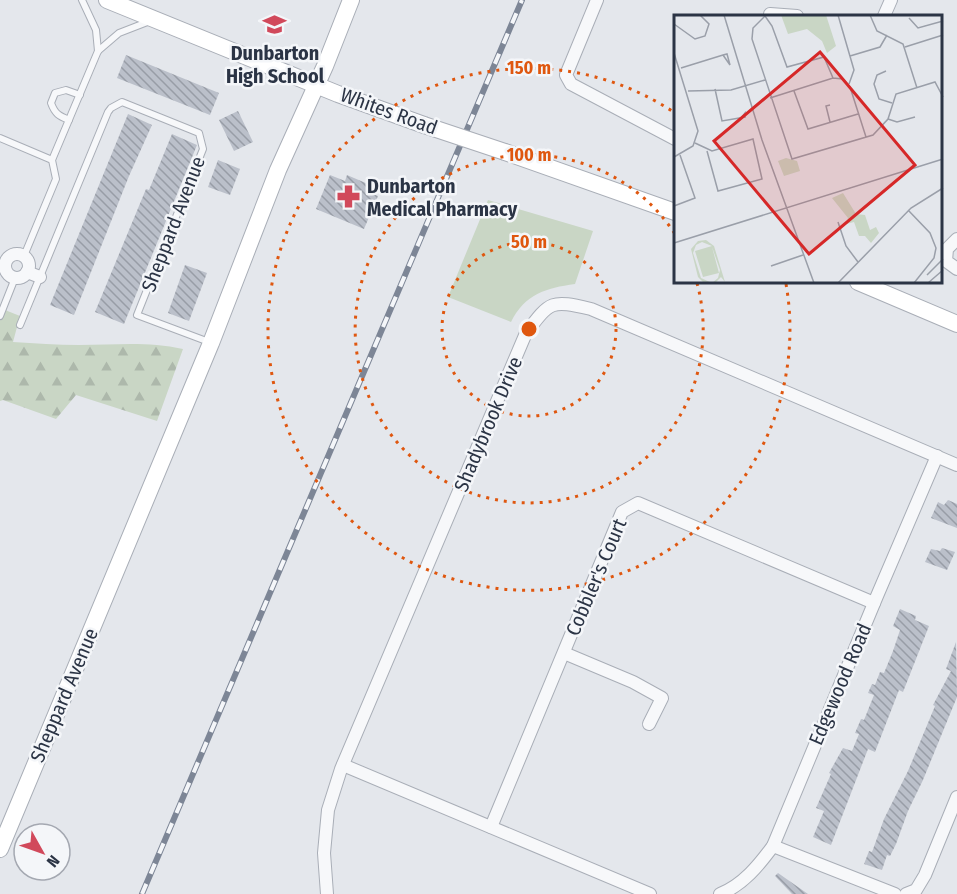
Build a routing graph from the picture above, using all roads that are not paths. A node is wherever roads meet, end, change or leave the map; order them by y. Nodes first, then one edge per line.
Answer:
1 (82, 0) edge
2 (107, 0) edge
3 (351, 0) edge
4 (597, 0) edge
5 (891, 0) edge
6 (770, 14) dead end
7 (784, 15) edge
8 (884, 15) edge
9 (154, 19) junction
10 (98, 51) junction
11 (316, 84) junction
12 (80, 95) junction
13 (69, 120) junction
14 (0, 138) edge
15 (674, 138) edge
16 (52, 160) junction
17 (674, 212) edge
18 (957, 240) edge
19 (24, 256) junction
20 (2, 262) edge
21 (957, 269) edge
22 (27, 272) junction
23 (39, 277) junction
24 (15, 278) junction
25 (863, 284) edge
26 (0, 316) edge
27 (957, 324) edge
28 (20, 325) dead end
29 (211, 343) junction
30 (937, 456) junction
31 (957, 465) edge
32 (874, 603) junction
33 (564, 653) junction
34 (649, 724) dead end
35 (343, 765) junction
36 (957, 797) edge
37 (491, 827) junction
38 (773, 846) junction
39 (0, 849) edge
40 (327, 894) edge
41 (650, 894) edge
42 (720, 894) edge
43 (895, 894) edge
44 (906, 894) edge

1 - 10 lane
2 - 9 street, Whites Road
3 - 11 street, Sheppard Avenue
4 - 15 street
5 - 8 street
6 - 7 street
9 - 10 lane
9 - 11 street, Whites Road
10 - 12 lane
11 - 17 street, Whites Road, bridge
11 - 29 street, Sheppard Avenue
12 - 13 lane
12 - 13 lane
13 - 16 lane
14 - 16 lane
16 - 19 lane
18 - 21 street
19 - 20 street
19 - 22 street
20 - 24 street
22 - 23 street
22 - 24 street
23 - 28 lane, Sheppard Avenue
23 - 29 lane, Sheppard Avenue
24 - 26 lane
25 - 27 street
29 - 39 street, Sheppard Avenue
30 - 31 street, Shadybrook Drive
30 - 32 street, Edgewood Road
30 - 35 street, Shadybrook Drive
32 - 33 street, Cobbler's Court
32 - 38 street, Edgewood Road
33 - 34 street
33 - 37 street, Cobbler's Court
35 - 37 street
35 - 40 street, Shadybrook Drive
36 - 44 street
37 - 41 street
38 - 42 street, Edgewood Road
38 - 43 street

